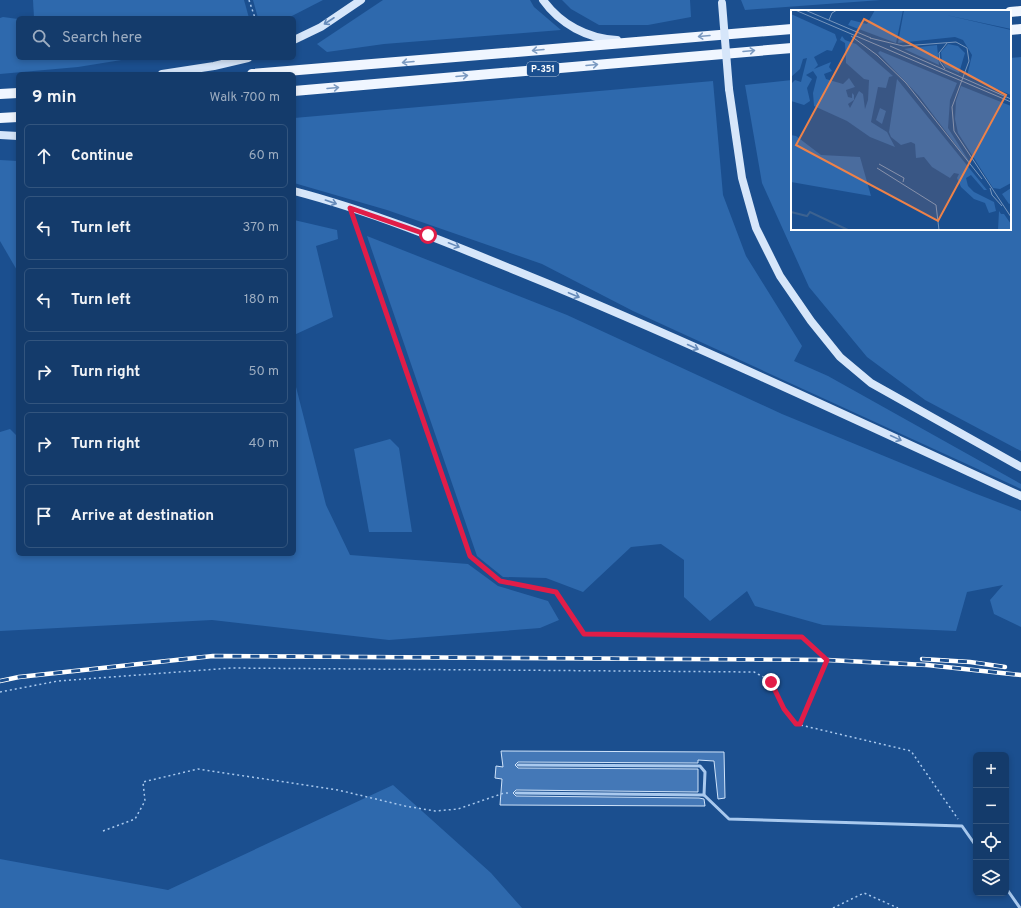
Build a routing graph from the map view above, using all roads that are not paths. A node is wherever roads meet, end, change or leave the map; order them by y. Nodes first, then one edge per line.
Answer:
1 (361, 0) edge
2 (543, 0) edge
3 (722, 1) edge
4 (1021, 11) edge
5 (1011, 12) edge
6 (791, 29) edge
7 (1021, 29) edge
8 (1011, 30) edge
9 (296, 39) edge
10 (646, 41) junction
11 (791, 48) edge
12 (240, 60) edge
13 (175, 72) edge
14 (276, 72) edge
15 (296, 91) edge
16 (16, 93) edge
17 (0, 94) edge
18 (16, 117) edge
19 (0, 118) edge
20 (0, 134) edge
21 (16, 136) edge
22 (296, 192) edge
23 (1021, 467) edge
24 (1021, 496) edge
25 (518, 765) dead end
26 (516, 793) road end
27 (704, 795) junction
28 (973, 842) edge
29 (1009, 892) edge
30 (1020, 908) edge

1 -> 9 main road
2 - 10 main road
3 - 23 main road, bridge
4 - 5 main road
6 -> 10 main road, Р-351
7 - 8 main road
10 -> 14 main road, Р-351
15 -> 11 main road, Р-351
12 - 13 main road
16 - 17 main road
18 - 19 main road
20 - 21 main road
22 -> 24 main road
25 - 27 lane
26 - 27 lane
27 - 28 lane
29 - 30 lane

